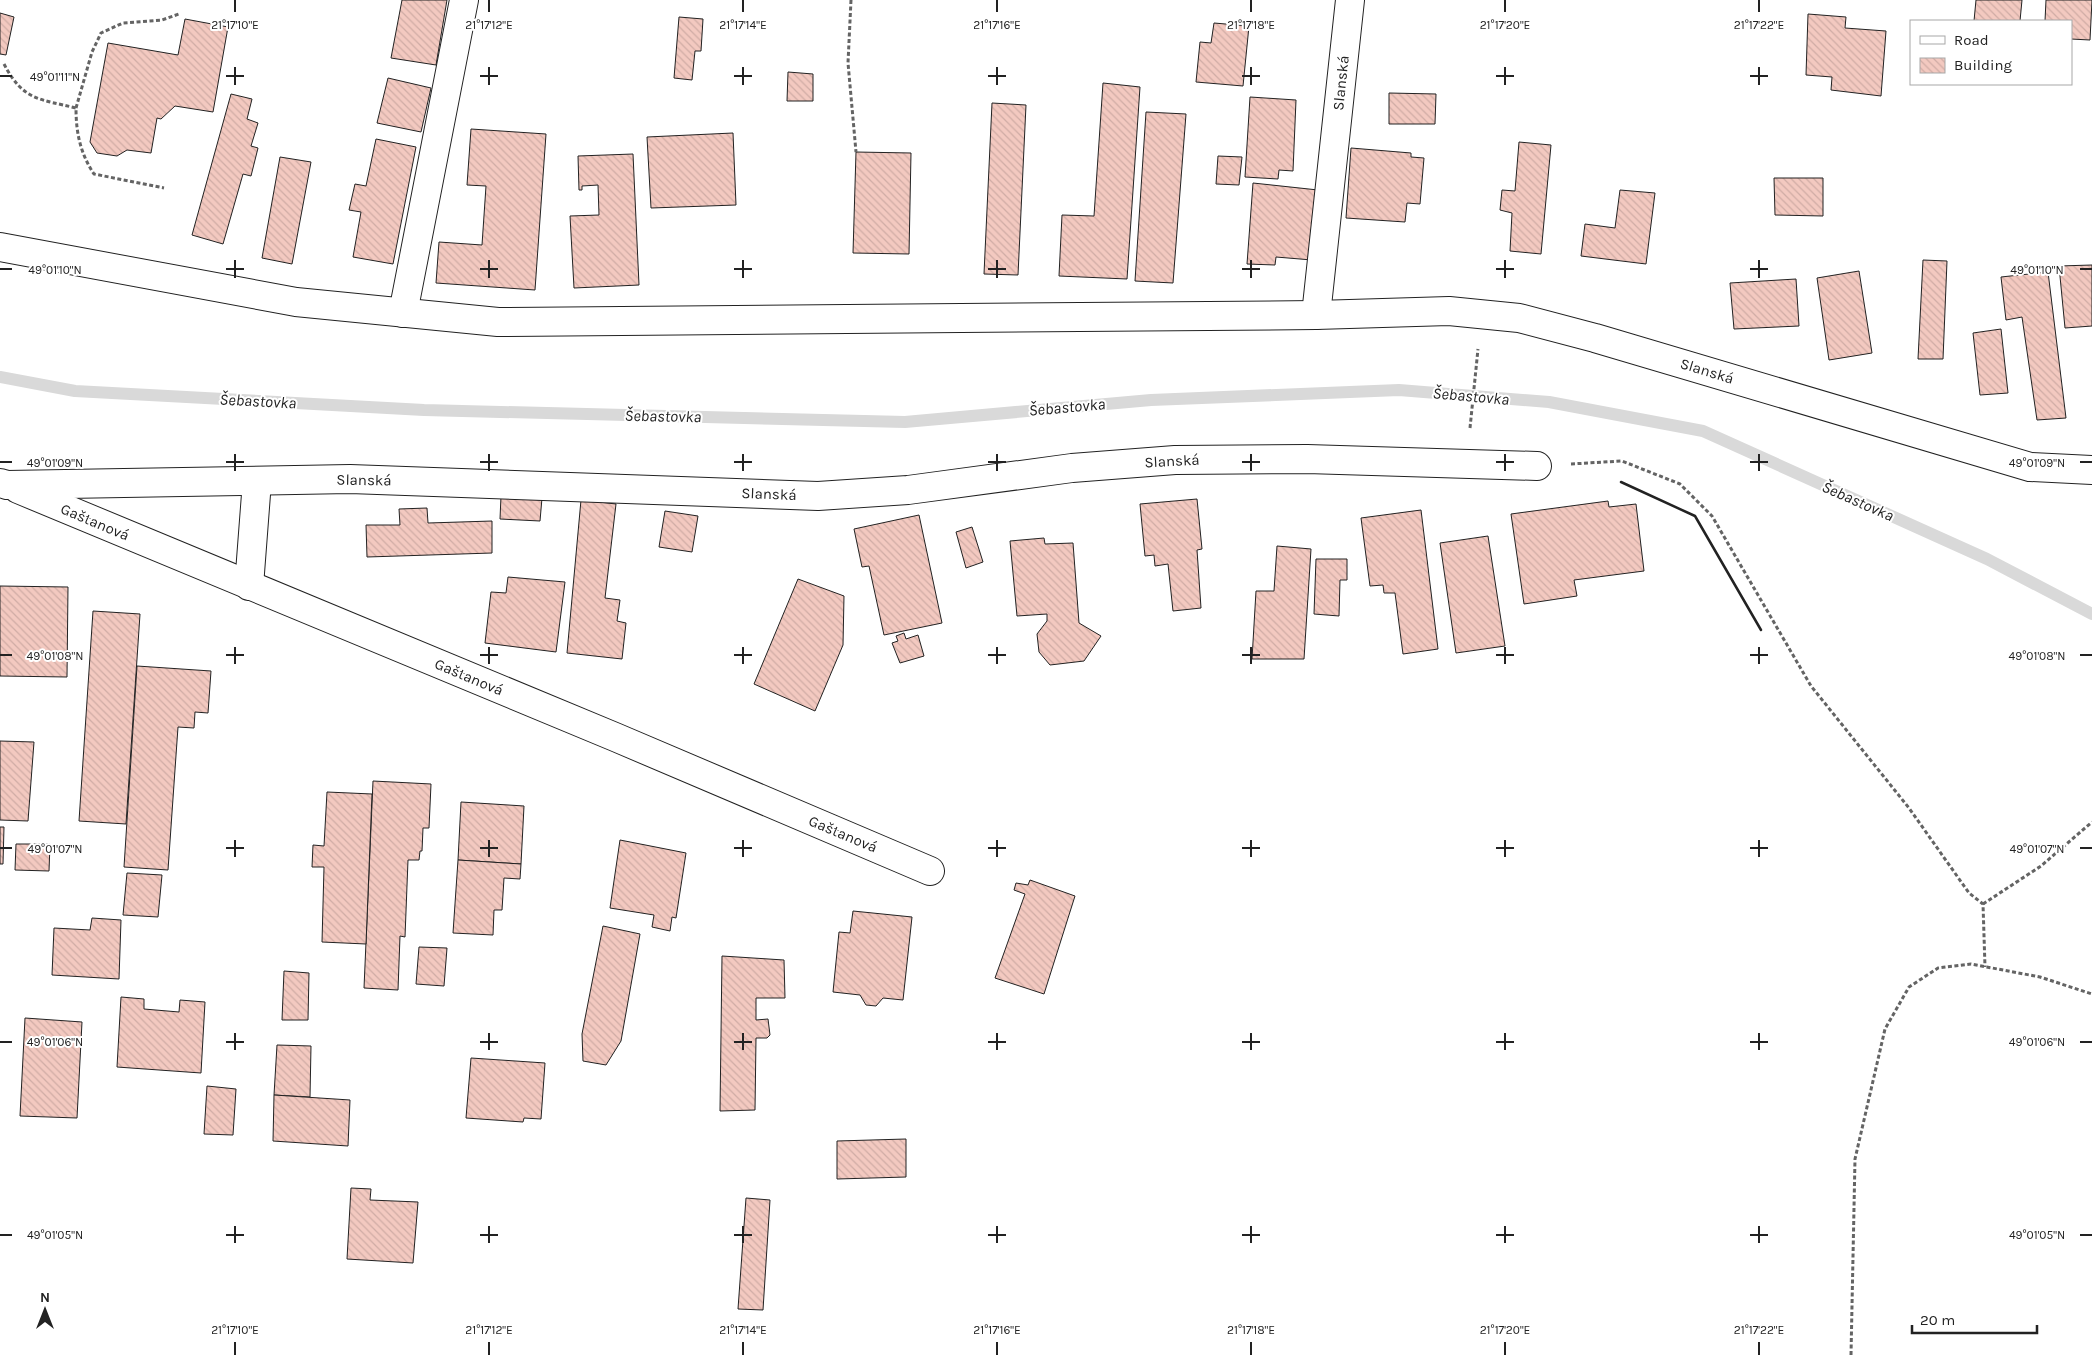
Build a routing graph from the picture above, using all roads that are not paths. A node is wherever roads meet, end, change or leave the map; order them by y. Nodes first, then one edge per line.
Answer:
1 (464, 0) edge
2 (1350, 0) edge
3 (0, 247) edge
4 (403, 313) junction
5 (1316, 315) junction
6 (1537, 466) road end
7 (2092, 470) edge
8 (257, 481) junction
9 (4, 484) edge
10 (249, 586) junction
11 (930, 871) dead end

1 - 4 street
2 - 5 street, Slanská
3 - 4 street, Slanská
4 - 5 street, Slanská
5 - 7 street, Slanská
6 - 8 street, Slanská
8 - 9 street, Slanská
8 - 10 street
9 - 10 street, Gaštanová
10 - 11 street, Gaštanová

